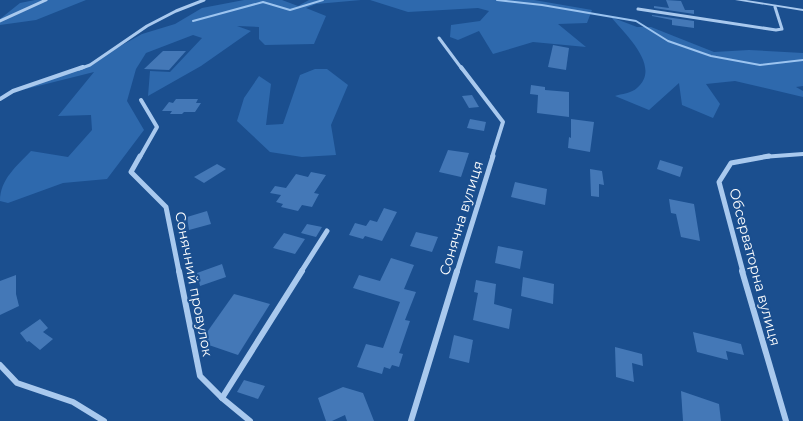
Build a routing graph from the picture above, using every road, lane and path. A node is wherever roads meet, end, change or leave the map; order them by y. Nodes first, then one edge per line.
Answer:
1 (46, 0) edge
2 (204, 0) edge
3 (737, 0) edge
4 (776, 7) junction
5 (638, 9) dead end
6 (803, 10) edge
7 (0, 21) edge
8 (439, 38) dead end
9 (0, 99) edge
10 (141, 100) dead end
11 (803, 154) edge
12 (327, 231) dead end
13 (0, 365) edge
14 (222, 398) junction
15 (104, 421) edge
16 (250, 421) edge
17 (411, 421) edge
18 (786, 421) edge

1 - 7 street
2 - 9 street
3 - 4 street
4 - 5 street
4 - 6 street
8 - 17 street, Сонячна вулиця
10 - 14 street, Сонячний провулок
11 - 18 street, Обсерваторна вулиця
12 - 14 street
13 - 15 street
14 - 16 street, Сонячний провулок

